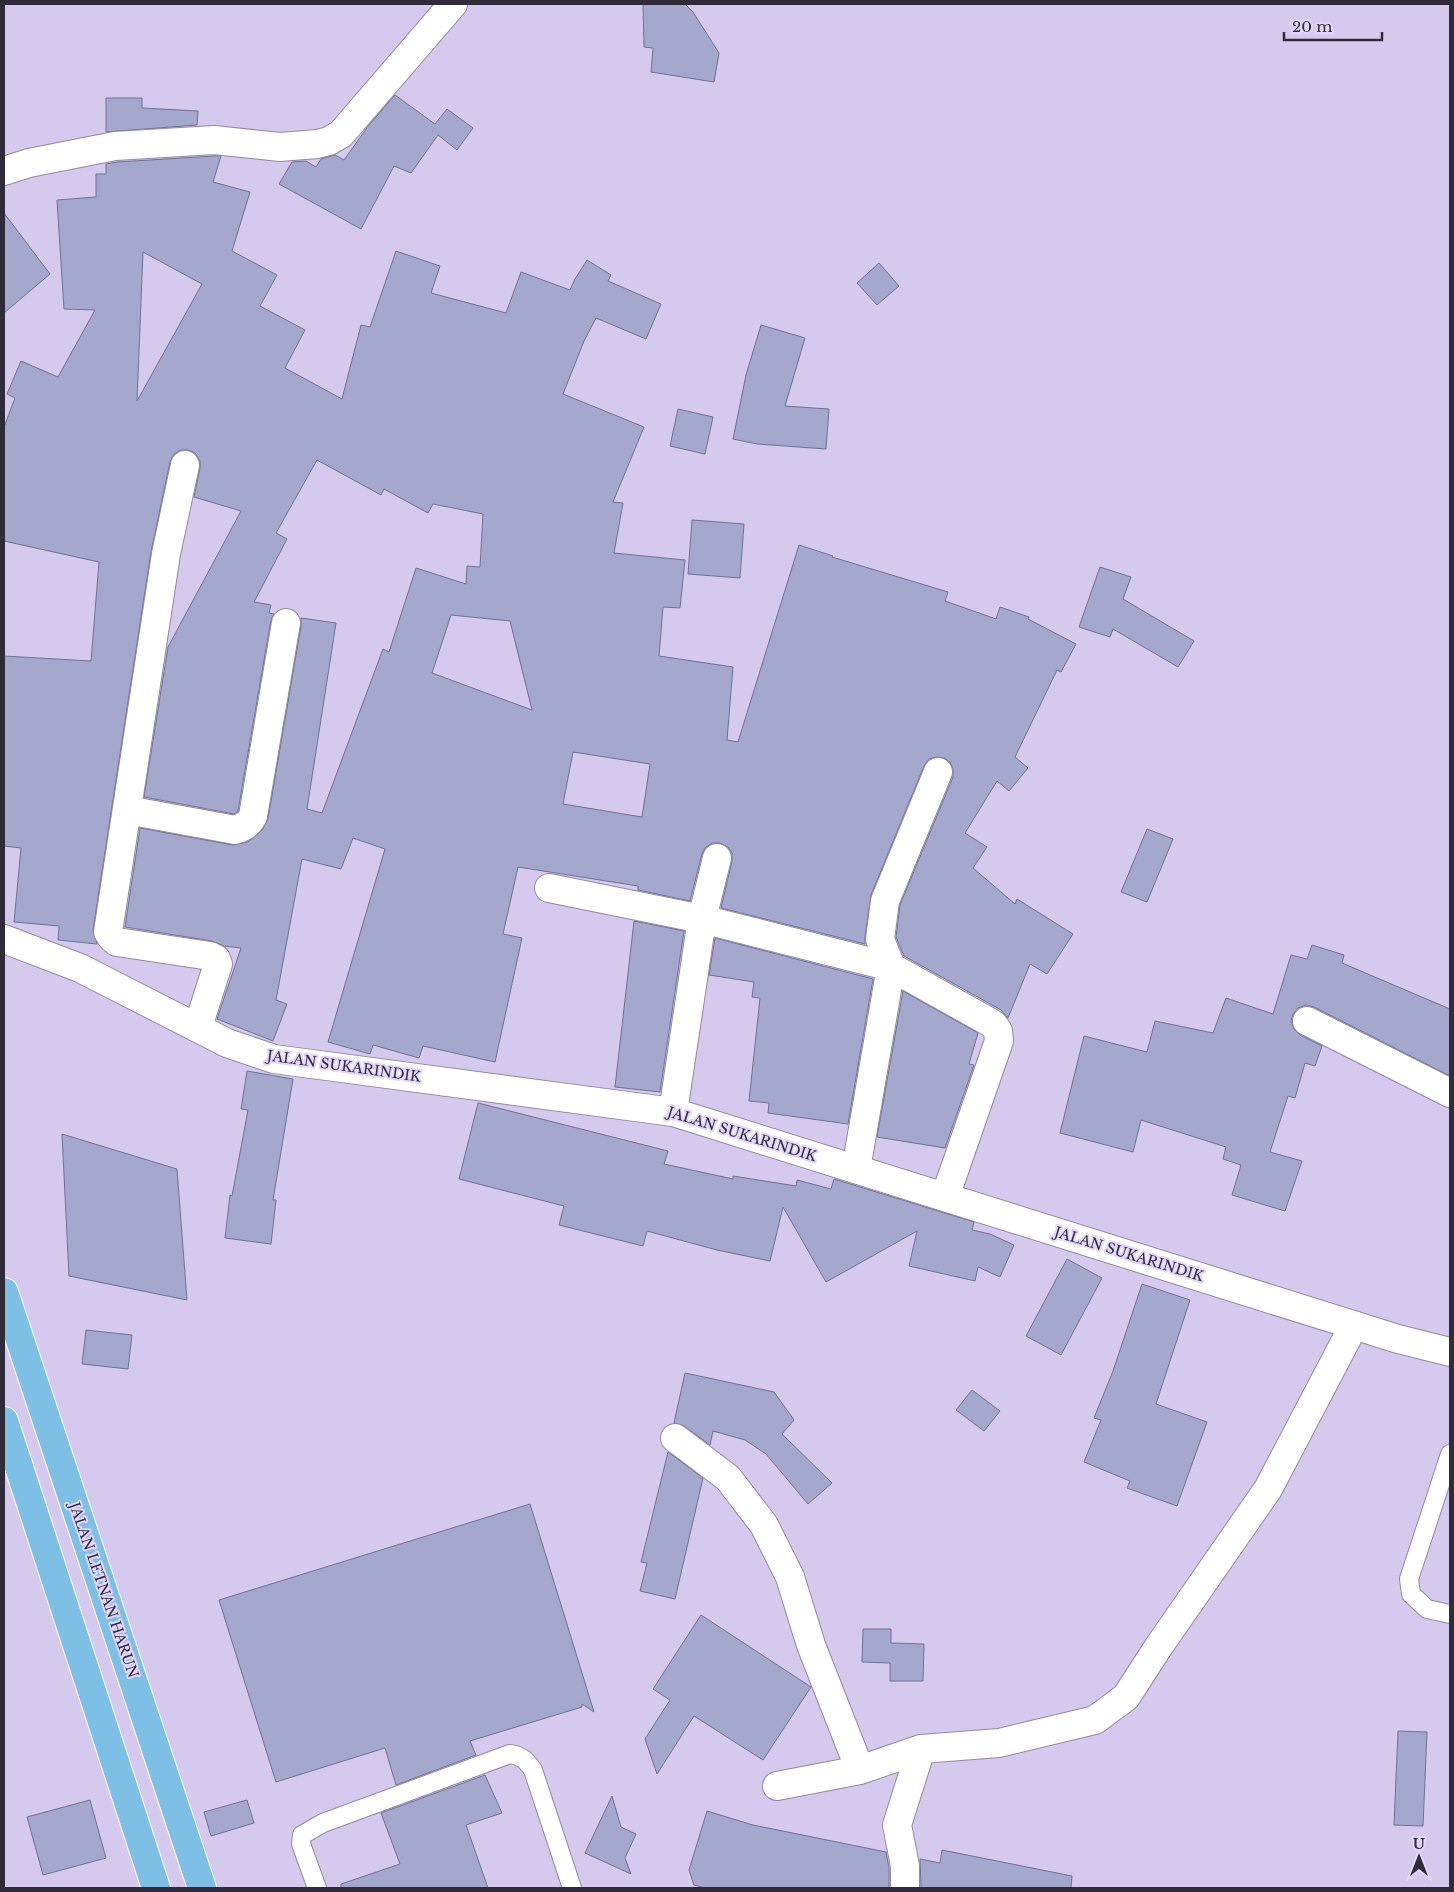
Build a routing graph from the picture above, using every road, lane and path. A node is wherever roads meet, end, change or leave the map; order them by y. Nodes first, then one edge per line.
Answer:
1 (449, 9) edge
2 (4, 171) edge
3 (185, 465) dead end
4 (286, 623) dead end
5 (938, 772) dead end
6 (127, 810) junction
7 (716, 858) dead end
8 (549, 888) dead end
9 (702, 919) junction
10 (4, 939) edge
11 (891, 967) junction
12 (1307, 1021) dead end
13 (198, 1027) junction
14 (1450, 1093) edge
15 (674, 1112) junction
16 (856, 1169) junction
17 (945, 1197) junction
18 (4, 1292) edge
19 (1354, 1325) junction
20 (1450, 1352) edge
21 (4, 1421) edge
22 (675, 1438) dead end
23 (1450, 1454) edge
24 (1450, 1614) edge
25 (141, 1702) junction
26 (99, 1713) junction
27 (921, 1750) junction
28 (860, 1770) junction
29 (777, 1786) dead end
30 (156, 1888) edge
31 (202, 1888) edge
32 (317, 1888) edge
33 (572, 1888) edge
34 (905, 1888) edge

1 - 2 street
3 - 6 street
4 - 6 street
5 - 11 street
6 - 13 street
7 - 9 street
8 - 9 street
9 - 11 street
9 - 15 street
10 - 13 street, JALAN SUKARINDIK
11 - 16 street
11 - 17 street
12 - 14 street
13 - 15 street, JALAN SUKARINDIK
15 - 16 street, JALAN SUKARINDIK
16 - 17 street, JALAN SUKARINDIK
17 - 19 street, JALAN SUKARINDIK
18 - 25 main road, JALAN LETNAN HARUN
19 - 20 street, JALAN SUKARINDIK
19 - 27 street
21 - 26 main road
22 - 28 street
23 - 24 lane
25 - 26 main road
25 - 31 main road, JALAN LETNAN HARUN
26 - 30 main road
27 - 28 street
27 - 34 street
28 - 29 street
32 - 33 lane

